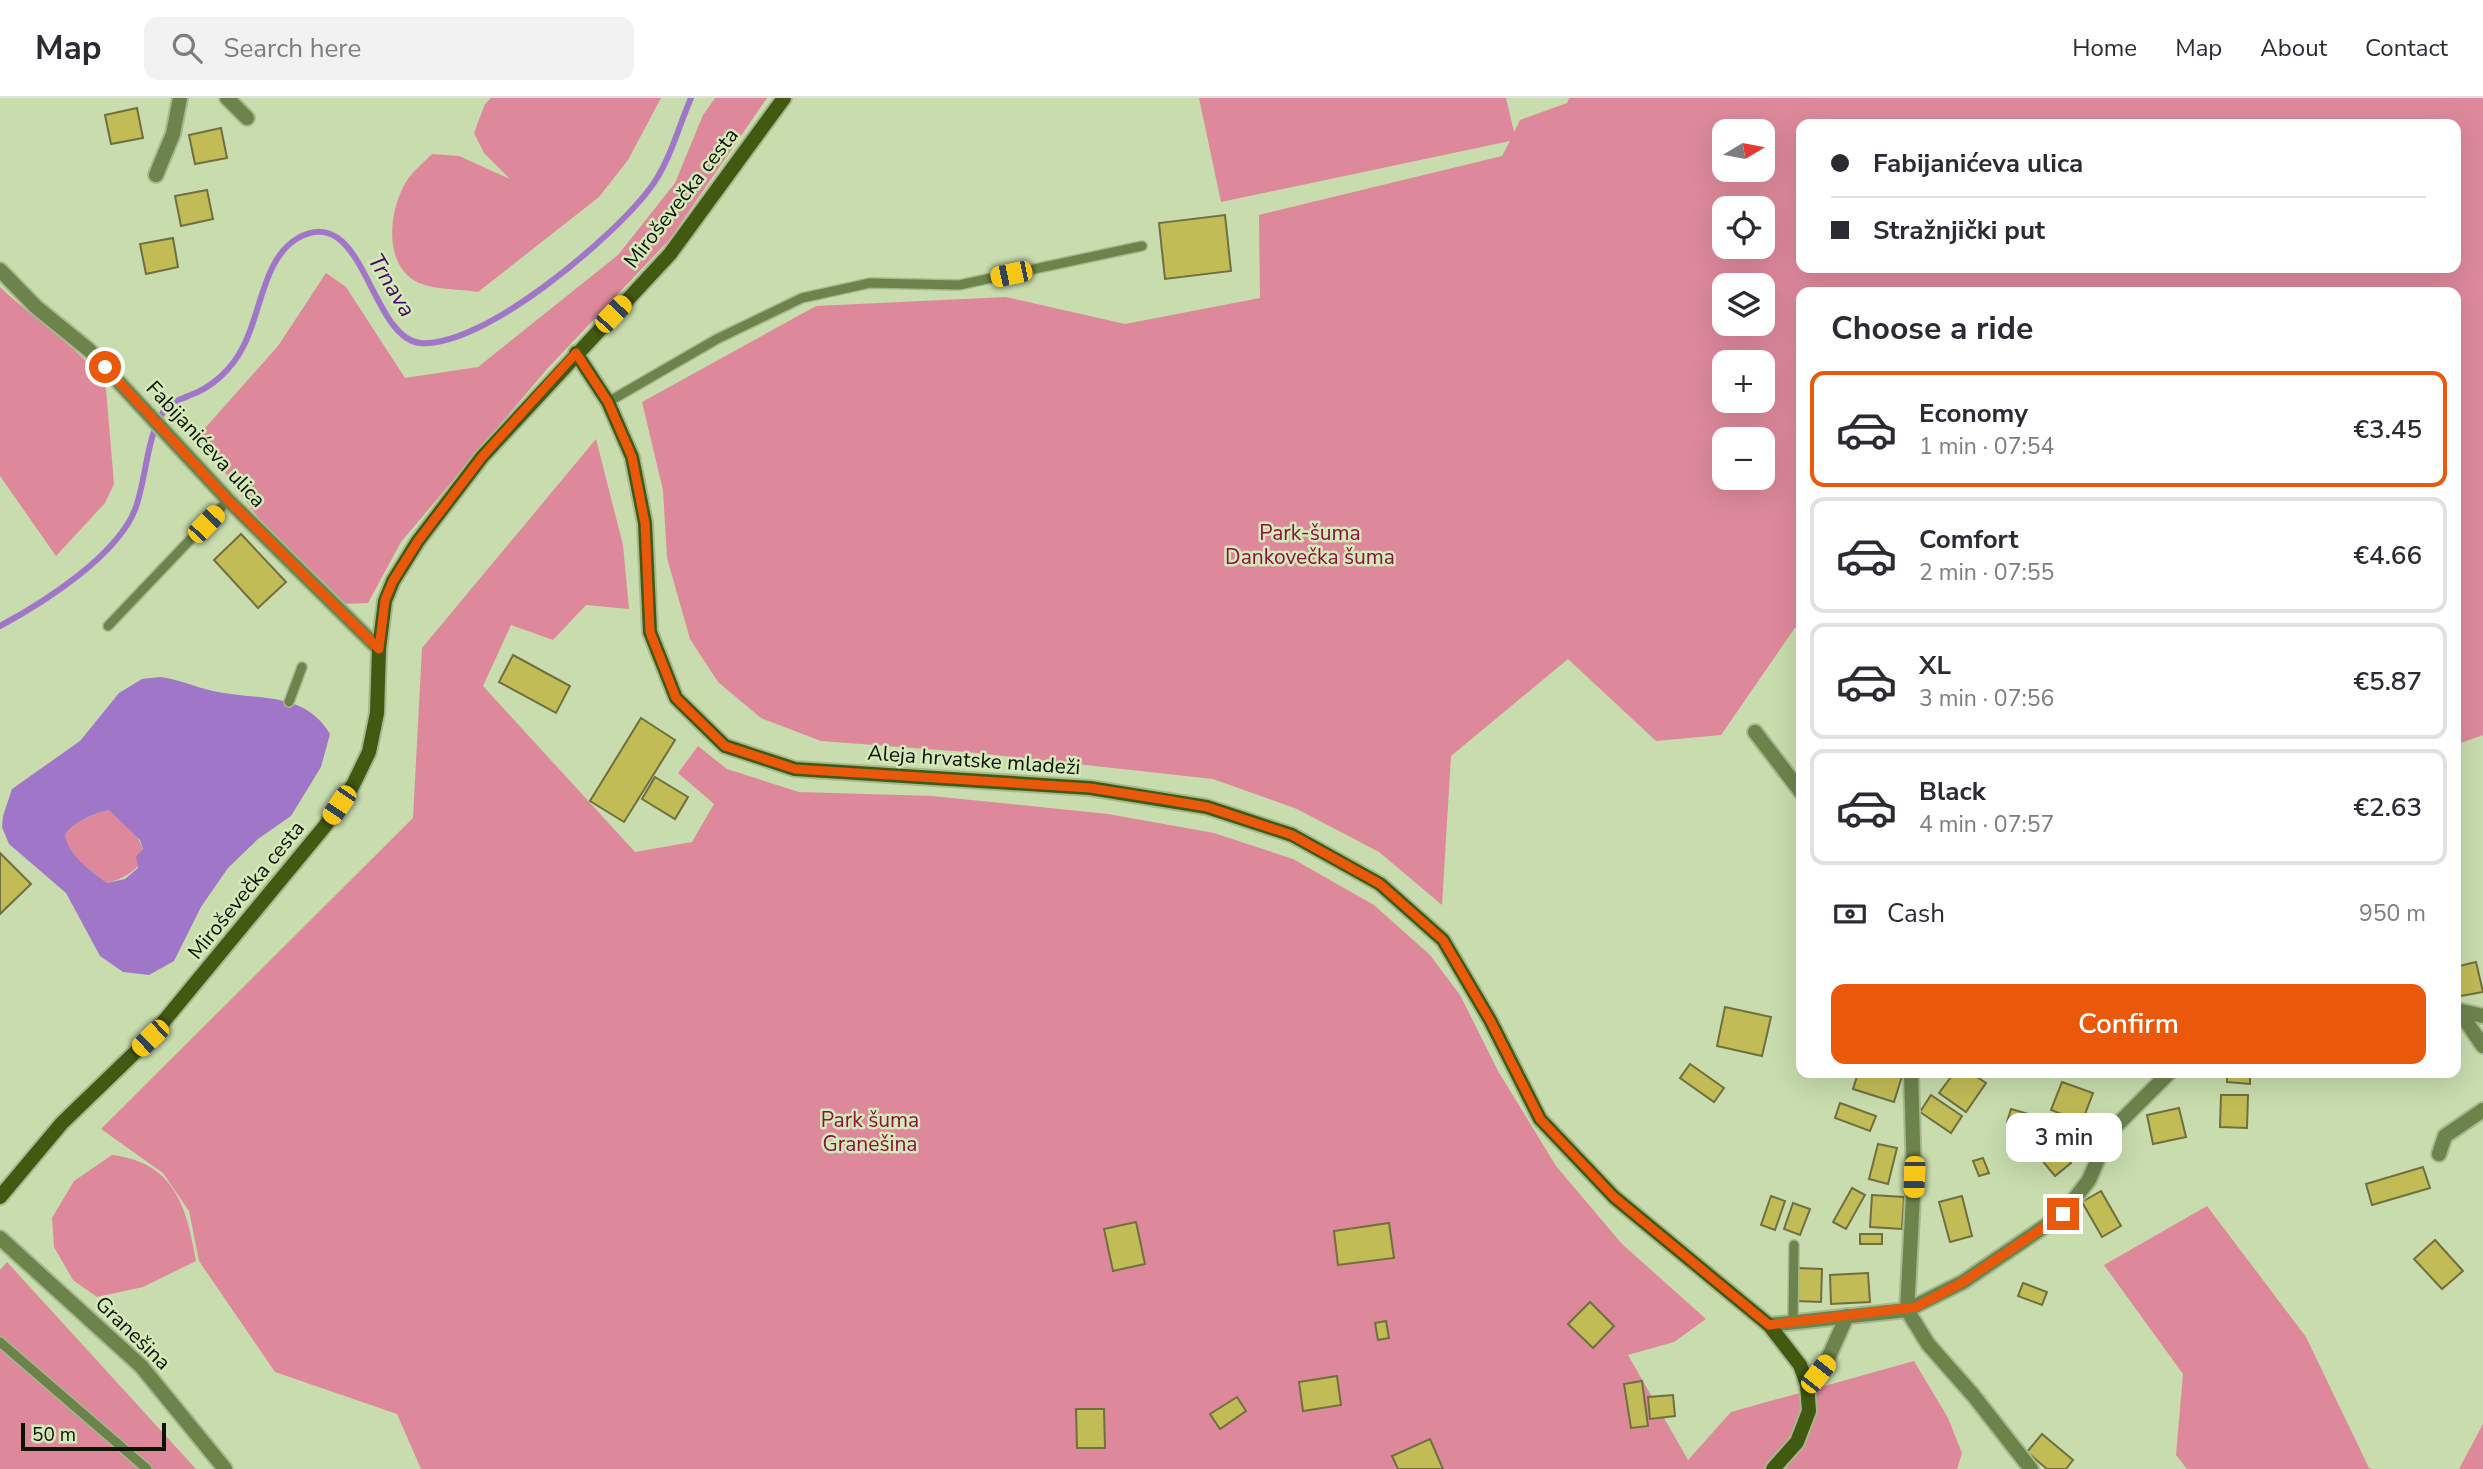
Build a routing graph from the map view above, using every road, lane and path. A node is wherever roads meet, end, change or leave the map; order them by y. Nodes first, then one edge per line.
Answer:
1 (180, 98) edge
2 (226, 98) edge
3 (784, 98) edge
4 (247, 118) dead end
5 (156, 175) dead end
6 (1142, 246) dead end
7 (0, 270) edge
8 (576, 353) junction
9 (608, 402) junction
10 (228, 500) junction
11 (108, 626) dead end
12 (379, 649) junction
13 (302, 667) dead end
14 (289, 702) dead end
15 (1755, 732) dead end
16 (1796, 785) edge
17 (2461, 1012) edge
18 (2461, 1016) edge
19 (2483, 1016) edge
20 (2483, 1046) edge
21 (1912, 1078) edge
22 (2164, 1078) edge
23 (2483, 1110) edge
24 (2439, 1154) dead end
25 (0, 1198) edge
26 (0, 1238) edge
27 (1794, 1245) dead end
28 (1907, 1310) junction
29 (1847, 1316) junction
30 (1793, 1320) junction
31 (1769, 1325) junction
32 (0, 1342) edge
33 (1807, 1384) junction
34 (147, 1469) edge
35 (225, 1469) edge
36 (1773, 1469) edge
37 (2031, 1469) edge

1 - 5 street
2 - 4 street
3 - 8 street, Miroševečka cesta
6 - 9 lane
7 - 10 street, Fabijanićeva ulica
8 - 9 street, Aleja hrvatske mladeži
8 - 12 street, Miroševečka cesta
9 - 31 street, Aleja hrvatske mladeži
10 - 11 lane
10 - 12 street, Fabijanićeva ulica
12 - 25 street, Miroševečka cesta
13 - 14 lane
15 - 16 street
17 - 19 street
18 - 20 street
21 - 28 street
22 - 28 street
23 - 24 street
26 - 35 street, Granešina
27 - 30 lane
28 - 29 street
28 - 37 street
29 - 30 street
29 - 33 street
30 - 31 street
31 - 33 street, Aleja hrvatske mladeži
32 - 34 lane
33 - 36 street, Aleja hrvatske mladeži

